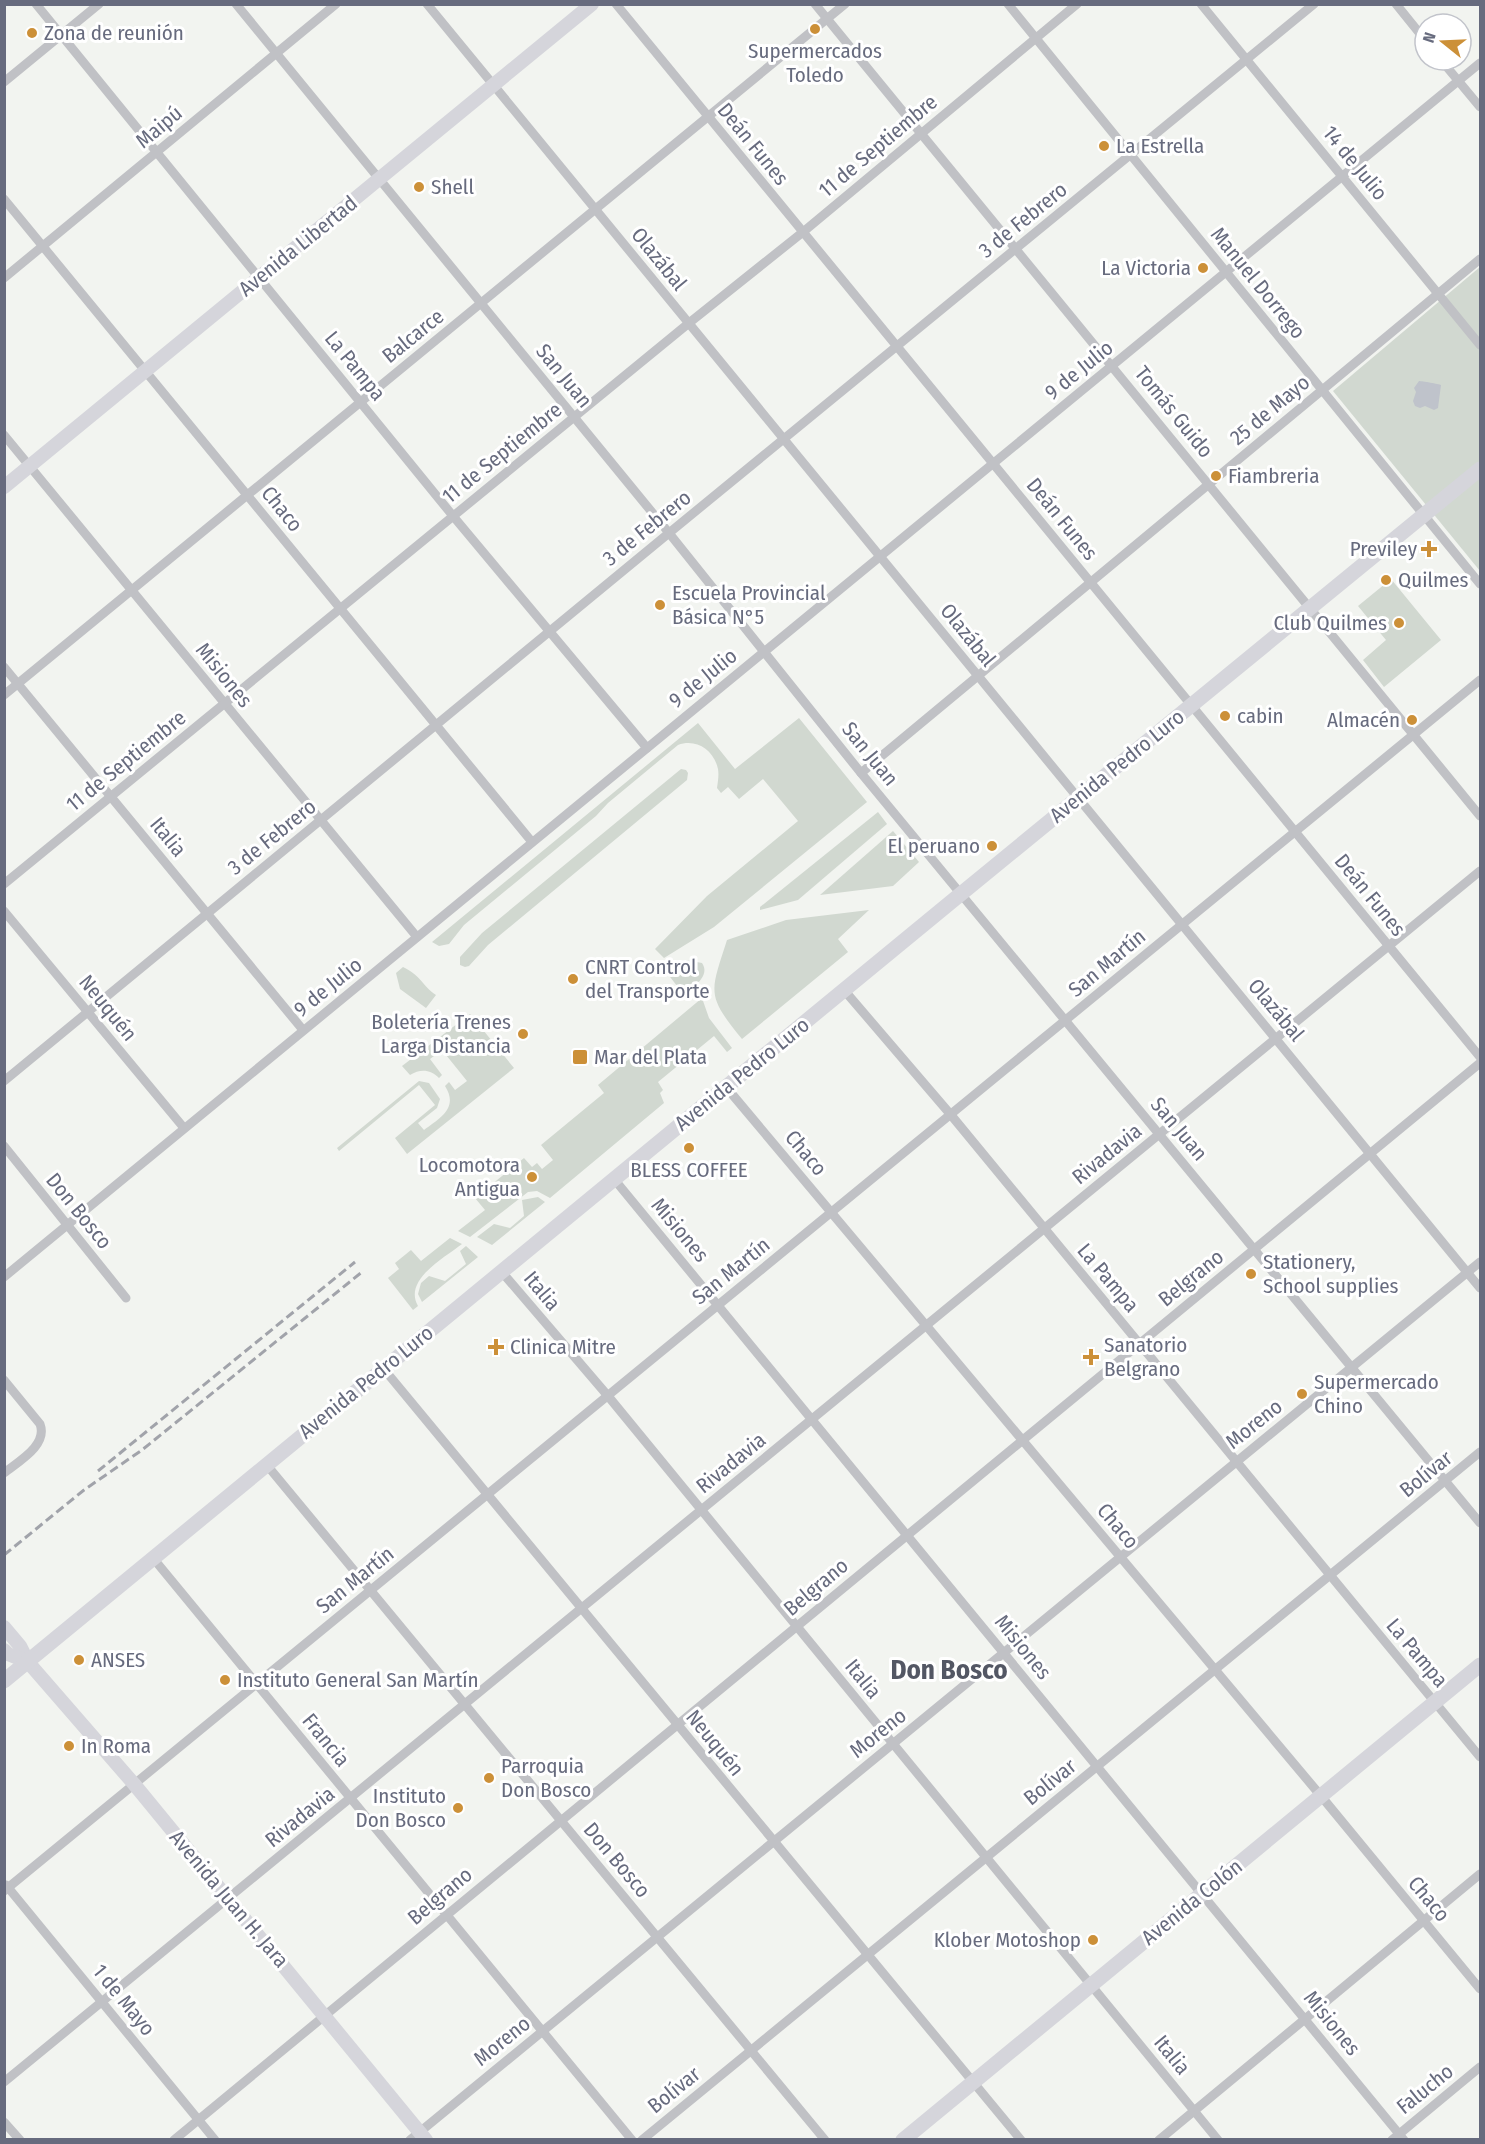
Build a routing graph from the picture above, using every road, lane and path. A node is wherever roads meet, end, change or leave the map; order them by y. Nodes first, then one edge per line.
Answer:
1 (36, 4) edge
2 (99, 4) edge
3 (236, 4) edge
4 (336, 4) edge
5 (427, 4) edge
6 (592, 4) edge
7 (616, 4) edge
8 (815, 4) edge
9 (845, 4) edge
10 (1008, 4) edge
11 (1077, 4) edge
12 (1201, 4) edge
13 (1314, 4) edge
14 (1396, 4) edge
15 (827, 19) junction
16 (1413, 25) edge
17 (62, 35) junction
18 (1036, 39) junction
19 (276, 54) junction
20 (1246, 60) junction
21 (1480, 63) edge
22 (1452, 72) edge
23 (1459, 81) junction
24 (4, 82) edge
25 (493, 86) junction
26 (1480, 107) edge
27 (708, 117) junction
28 (921, 133) junction
29 (157, 152) junction
30 (1130, 155) junction
31 (1342, 176) junction
32 (379, 179) junction
33 (4, 199) edge
34 (595, 210) junction
35 (803, 232) junction
36 (43, 246) junction
37 (1016, 248) junction
38 (1480, 259) edge
39 (1225, 272) junction
40 (260, 277) junction
41 (4, 278) edge
42 (1439, 294) junction
43 (481, 303) junction
44 (689, 323) junction
45 (1480, 345) edge
46 (897, 346) junction
47 (1112, 366) junction
48 (146, 371) junction
49 (1322, 391) junction
50 (361, 402) junction
51 (574, 417) junction
52 (4, 435) edge
53 (784, 439) junction
54 (993, 464) junction
55 (30, 466) junction
56 (1480, 469) edge
57 (1209, 484) junction
58 (4, 487) edge
59 (247, 495) junction
60 (1424, 515) junction
61 (453, 516) junction
62 (669, 533) junction
63 (880, 556) junction
64 (1091, 582) junction
65 (1480, 584) edge
66 (132, 590) junction
67 (340, 609) junction
68 (1308, 609) junction
69 (549, 632) junction
70 (764, 652) junction
71 (4, 667) edge
72 (978, 676) junction
73 (1480, 680) edge
74 (18, 684) junction
75 (4, 695) edge
76 (225, 704) junction
77 (1192, 705) junction
78 (436, 725) junction
79 (1413, 735) junction
80 (647, 748) junction
81 (861, 773) junction
82 (111, 797) junction
83 (1077, 799) junction
84 (1480, 816) edge
85 (321, 820) junction
86 (1295, 832) junction
87 (532, 842) junction
88 (1480, 871) edge
89 (4, 884) edge
90 (961, 894) junction
91 (4, 910) edge
92 (207, 914) junction
93 (1182, 925) junction
94 (417, 937) junction
95 (1389, 946) junction
96 (844, 990) junction
97 (88, 1012) junction
98 (1066, 1021) junction
99 (303, 1030) junction
100 (1276, 1039) junction
101 (1480, 1057) edge
102 (1480, 1063) edge
103 (4, 1082) edge
104 (726, 1087) junction
105 (951, 1115) junction
106 (184, 1128) junction
107 (1160, 1134) junction
108 (4, 1146) edge
109 (1371, 1153) junction
110 (614, 1179) junction
111 (831, 1212) junction
112 (67, 1224) junction
113 (1044, 1229) junction
114 (1254, 1249) junction
115 (1480, 1262) edge
116 (501, 1271) junction
117 (1468, 1272) junction
118 (4, 1277) edge
119 (1480, 1288) edge
120 (126, 1298) dead end
121 (719, 1305) junction
122 (927, 1326) junction
123 (1139, 1344) junction
124 (1352, 1367) junction
125 (384, 1368) junction
126 (4, 1380) edge
127 (608, 1396) junction
128 (813, 1419) junction
129 (1023, 1440) junction
130 (1480, 1452) edge
131 (1236, 1462) junction
132 (266, 1464) junction
133 (4, 1473) edge
134 (1446, 1481) junction
135 (488, 1495) junction
136 (701, 1510) junction
137 (1480, 1523) edge
138 (908, 1535) junction
139 (1121, 1557) junction
140 (153, 1558) junction
141 (1329, 1576) junction
142 (370, 1590) junction
143 (582, 1609) junction
144 (797, 1626) junction
145 (4, 1627) edge
146 (4, 1650) edge
147 (1004, 1653) junction
148 (28, 1662) junction
149 (1480, 1665) edge
150 (1215, 1670) junction
151 (4, 1681) edge
152 (257, 1684) junction
153 (1434, 1702) junction
154 (465, 1704) junction
155 (677, 1725) junction
156 (893, 1744) junction
157 (1480, 1757) edge
158 (1098, 1766) junction
159 (134, 1785) junction
160 (1321, 1796) junction
161 (351, 1798) junction
162 (561, 1820) junction
163 (773, 1842) junction
164 (986, 1857) junction
165 (1480, 1874) edge
166 (6, 1887) edge
167 (1202, 1894) junction
168 (229, 1899) junction
169 (447, 1914) junction
170 (1424, 1921) junction
171 (657, 1937) junction
172 (867, 1955) junction
173 (1091, 1985) junction
174 (1480, 1989) edge
175 (101, 2001) junction
176 (324, 2015) junction
177 (1305, 2019) junction
178 (543, 2031) junction
179 (751, 2050) junction
180 (1480, 2067) edge
181 (4, 2082) edge
182 (972, 2083) junction
183 (1194, 2110) junction
184 (198, 2119) junction
185 (4, 2122) edge
186 (419, 2137) edge
187 (1399, 2138) edge
188 (20, 2139) edge
189 (174, 2139) edge
190 (215, 2139) edge
191 (632, 2139) edge
192 (642, 2139) edge
193 (825, 2139) edge
194 (903, 2139) edge
195 (1020, 2139) edge
196 (1159, 2139) edge
197 (1218, 2139) edge

1 - 17 street, La Pampa
2 - 17 street
3 - 19 street, San Juan
4 - 19 street, Maipú
5 - 25 street, Olazábal
6 - 25 main road, Avenida Libertad
7 - 27 street, Deán Funes
8 - 15 street, Tomás Guido
9 - 15 street, Balcarce
10 - 18 street, Manuel Dorrego
11 - 18 street, 11 de Septiembre
12 - 20 street, 14 de Julio
13 - 20 street, 3 de Febrero
14 - 16 street
15 - 27 street, Balcarce
15 - 28 street, Tomás Guido
17 - 24 street
17 - 29 street, La Pampa
18 - 28 street, 11 de Septiembre
18 - 30 street, Manuel Dorrego
19 - 29 street, Maipú
19 - 32 street, San Juan
20 - 30 street, 3 de Febrero
20 - 31 street, 14 de Julio
21 - 23 street, 9 de Julio
22 - 23 street
23 - 26 street
23 - 31 street, 9 de Julio
25 - 32 main road, Avenida Libertad
25 - 34 street, Olazábal
27 - 34 street, Balcarce
27 - 35 street, Deán Funes
28 - 35 street, 11 de Septiembre
28 - 37 street, Tomás Guido
29 - 36 street, Maipú
29 - 40 street, La Pampa
30 - 37 street, 3 de Febrero
30 - 39 street, Manuel Dorrego
31 - 39 street, 9 de Julio
31 - 42 street, 14 de Julio
32 - 40 main road, Avenida Libertad
32 - 43 street, San Juan
33 - 36 street, Chaco
34 - 43 street, Balcarce
34 - 44 street, Olazábal
35 - 44 street, 11 de Septiembre
35 - 46 street, Deán Funes
36 - 41 street, Maipú
36 - 48 street, Chaco
37 - 46 street, 3 de Febrero
37 - 47 street, Tomás Guido
38 - 42 street, 25 de Mayo
39 - 47 street, 9 de Julio
39 - 49 street, Manuel Dorrego
40 - 48 main road, Avenida Libertad
40 - 50 street, La Pampa
42 - 45 street, 14 de Julio
42 - 49 street, 25 de Mayo
43 - 50 street, Balcarce
43 - 51 street, San Juan
44 - 51 street, 11 de Septiembre
44 - 53 street, Olazábal
46 - 53 street, 3 de Febrero
46 - 54 street, Deán Funes
47 - 54 street, 9 de Julio
47 - 57 street, Tomás Guido
48 - 55 main road, Avenida Libertad
48 - 59 street, Chaco
49 - 57 street, 25 de Mayo
49 - 60 street, Manuel Dorrego
50 - 59 street, Balcarce
50 - 61 street, La Pampa
51 - 61 street, 11 de Septiembre
51 - 62 street, San Juan
52 - 55 street, Misiones
53 - 62 street, 3 de Febrero
53 - 63 street, Olazábal
54 - 63 street, 9 de Julio
54 - 64 street, Deán Funes
55 - 58 main road, Avenida Libertad
55 - 66 street, Misiones
56 - 60 main road, Avenida Pedro Luro
57 - 64 street, 25 de Mayo
57 - 68 street, Tomás Guido
59 - 66 street, Balcarce
59 - 67 street, Chaco
60 - 65 street, Manuel Dorrego
60 - 68 main road, Avenida Pedro Luro
61 - 67 street, 11 de Septiembre
61 - 69 street, La Pampa
62 - 69 street, 3 de Febrero
62 - 70 street, San Juan
63 - 70 street, 9 de Julio
63 - 72 street, Olazábal
64 - 72 street, 25 de Mayo
64 - 77 street, Deán Funes
66 - 74 street, Balcarce
66 - 76 street, Misiones
67 - 76 street, 11 de Septiembre
67 - 78 street, Chaco
68 - 77 main road, Avenida Pedro Luro
68 - 79 street, Tomás Guido
69 - 78 street, 3 de Febrero
69 - 80 street, La Pampa
70 - 80 street, 9 de Julio
70 - 81 street, San Juan
71 - 74 street, Italia
72 - 81 street, 25 de Mayo
72 - 83 street, Olazábal
73 - 79 street, San Martín
74 - 75 street, Balcarce
74 - 82 street, Italia
76 - 82 street, 11 de Septiembre
76 - 85 street, Misiones
77 - 83 main road, Avenida Pedro Luro
77 - 86 street, Deán Funes
78 - 85 street, 3 de Febrero
78 - 87 street, Chaco
79 - 84 street, Tomás Guido
79 - 86 street, San Martín
80 - 87 street, 9 de Julio
81 - 90 street, San Juan
82 - 89 street, 11 de Septiembre
82 - 92 street, Italia
83 - 90 main road, Avenida Pedro Luro
83 - 93 street, Olazábal
85 - 92 street, 3 de Febrero
85 - 94 street, Misiones
86 - 93 street, San Martín
86 - 95 street, Deán Funes
87 - 94 street, 9 de Julio
88 - 95 street, Rivadavia
90 - 96 main road, Avenida Pedro Luro
90 - 98 street, San Juan
91 - 97 street, Neuquén
92 - 97 street, 3 de Febrero
92 - 99 street, Italia
93 - 98 street, San Martín
93 - 100 street, Olazábal
94 - 99 street, 9 de Julio
95 - 100 street, Rivadavia
95 - 101 street, Deán Funes
96 - 104 main road, Avenida Pedro Luro
96 - 105 street, La Pampa
97 - 103 street, 3 de Febrero
97 - 106 street, Neuquén
98 - 105 street, San Martín
98 - 107 street, San Juan
99 - 106 street, 9 de Julio
100 - 107 street, Rivadavia
100 - 109 street, Olazábal
102 - 109 street, Belgrano
104 - 110 main road, Avenida Pedro Luro
104 - 111 street, Chaco
105 - 111 street, San Martín
105 - 113 street, La Pampa
106 - 112 street, 9 de Julio
107 - 113 street, Rivadavia
107 - 114 street, San Juan
108 - 112 street, Don Bosco
109 - 114 street, Belgrano
109 - 117 street, Olazábal
110 - 116 main road, Avenida Pedro Luro
110 - 121 street, Misiones
111 - 121 street, San Martín
111 - 122 street, Chaco
112 - 118 street, 9 de Julio
112 - 120 street, Don Bosco
113 - 122 street, Rivadavia
113 - 123 street, La Pampa
114 - 123 street, Belgrano
114 - 124 street, San Juan
115 - 117 street, Moreno
116 - 125 main road, Avenida Pedro Luro
116 - 127 street, Italia
117 - 119 street, Olazábal
117 - 124 street, Moreno
121 - 127 street, San Martín
121 - 128 street, Misiones
122 - 128 street, Rivadavia
122 - 129 street, Chaco
123 - 129 street, Belgrano
123 - 131 street, La Pampa
124 - 131 street, Moreno
124 - 134 street, San Juan
125 - 132 main road, Avenida Pedro Luro
125 - 135 street, Neuquén
126 - 133 street
127 - 135 street, San Martín
127 - 136 street, Italia
128 - 136 street, Rivadavia
128 - 138 street, Misiones
129 - 138 street, Belgrano
129 - 139 street, Chaco
130 - 134 street, Bolívar
131 - 139 street, Moreno
131 - 141 street, La Pampa
132 - 140 main road, Avenida Pedro Luro
132 - 142 street, Don Bosco
134 - 137 street, San Juan
134 - 141 street, Bolívar
135 - 142 street, San Martín
135 - 143 street, Neuquén
136 - 143 street, Rivadavia
136 - 144 street, Italia
138 - 144 street, Belgrano
138 - 147 street, Misiones
139 - 147 street, Moreno
139 - 150 street, Chaco
140 - 148 main road, Avenida Pedro Luro
140 - 152 street, Francia
141 - 150 street, Bolívar
141 - 153 street, La Pampa
142 - 152 street, San Martín
142 - 154 street, Don Bosco
143 - 154 street, Rivadavia
143 - 155 street, Neuquén
144 - 155 street, Belgrano
144 - 156 street, Italia
145 - 148 main road, Avenida Juan H. Jara
146 - 148 main road, Avenida Juan H. Jara
147 - 156 street, Moreno
147 - 158 street, Misiones
148 - 151 main road, Avenida Pedro Luro
148 - 159 main road, Avenida Juan H. Jara
149 - 153 main road, Avenida Colón
150 - 158 street, Bolívar
150 - 160 street, Chaco
152 - 159 street, San Martín
152 - 161 street, Francia
153 - 157 street, La Pampa
153 - 160 main road, Avenida Colón
154 - 161 street, Rivadavia
154 - 162 street, Don Bosco
155 - 162 street, Belgrano
155 - 163 street, Neuquén
156 - 163 street, Moreno
156 - 164 street, Italia
158 - 164 street, Bolívar
158 - 167 street, Misiones
159 - 166 street, San Martín
159 - 168 main road, Avenida Juan H. Jara
160 - 167 main road, Avenida Colón
160 - 170 street, Chaco
161 - 168 street, Rivadavia
161 - 169 street, Francia
162 - 169 street, Belgrano
162 - 171 street, Don Bosco
163 - 171 street, Moreno
163 - 172 street, Neuquén
164 - 172 street, Bolívar
164 - 173 street, Italia
165 - 170 street
166 - 175 street, 1 de Mayo
167 - 173 main road, Avenida Colón
167 - 177 street, Misiones
168 - 175 street, Rivadavia
168 - 176 main road, Avenida Juan H. Jara
169 - 176 street, Belgrano
169 - 178 street, Francia
170 - 174 street, Chaco
170 - 177 street
171 - 178 street, Moreno
171 - 179 street, Don Bosco
172 - 179 street, Bolívar
172 - 182 street, Neuquén
173 - 182 main road, Avenida Colón
173 - 183 street, Italia
175 - 181 street, Rivadavia
175 - 184 street, 1 de Mayo
176 - 184 street, Belgrano
176 - 186 main road, Avenida Juan H. Jara
177 - 183 street
177 - 187 street, Misiones
178 - 186 street, Moreno
178 - 191 street, Francia
179 - 192 street, Bolívar
179 - 193 street, Don Bosco
180 - 187 street, Falucho
182 - 194 main road, Avenida Colón
182 - 195 street, Neuquén
183 - 196 street
183 - 197 street, Italia
184 - 189 street, Belgrano
184 - 190 street, 1 de Mayo
185 - 188 street

